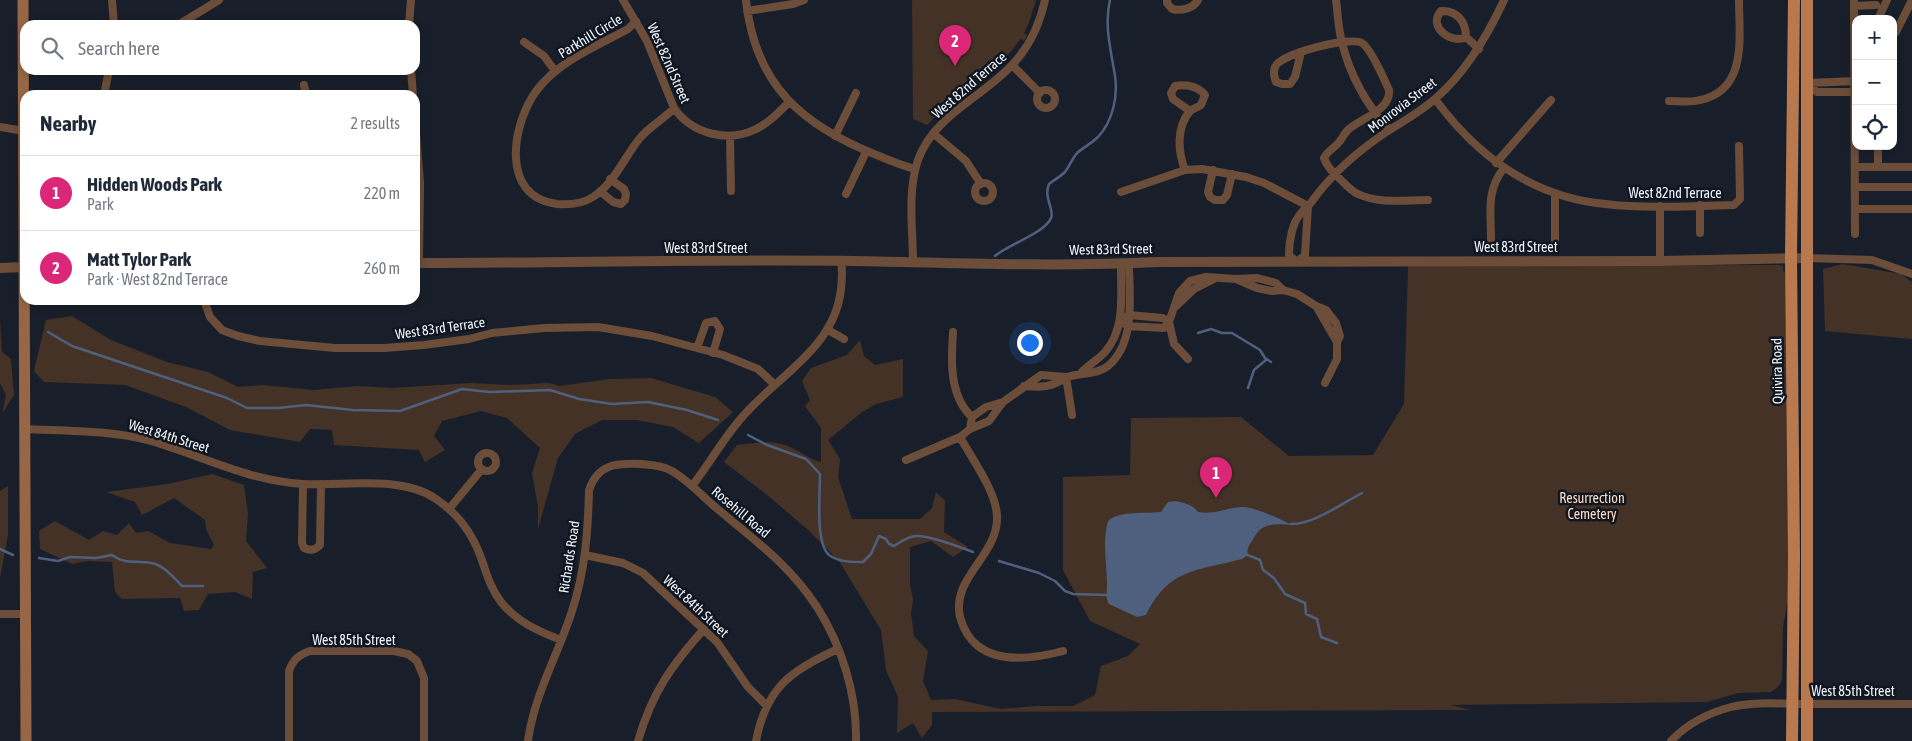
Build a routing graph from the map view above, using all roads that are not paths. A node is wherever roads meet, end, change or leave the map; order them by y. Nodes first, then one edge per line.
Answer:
1 (24, 0) edge
2 (112, 0) edge
3 (219, 0) edge
4 (411, 0) edge
5 (623, 0) edge
6 (746, 0) edge
7 (804, 0) edge
8 (1045, 0) edge
9 (1167, 0) edge
10 (1198, 0) edge
11 (1336, 0) edge
12 (1504, 0) edge
13 (1739, 0) edge
14 (1794, 0) edge
15 (1807, 0) edge
16 (1887, 0) edge
17 (1912, 0) edge
18 (1854, 3) edge
19 (1876, 3) edge
20 (748, 11) junction
21 (1794, 14) junction
22 (1879, 15) edge
23 (24, 20) edge
24 (114, 20) edge
25 (186, 20) edge
26 (409, 20) edge
27 (636, 20) junction
28 (1897, 30) edge
29 (1466, 37) dead end
30 (524, 42) dead end
31 (1342, 42) junction
32 (1479, 49) junction
33 (1301, 52) junction
34 (1855, 60) edge
35 (1012, 65) junction
36 (555, 72) junction
37 (24, 75) edge
38 (108, 75) edge
39 (411, 75) edge
40 (1852, 81) edge
41 (1807, 83) junction
42 (304, 85) dead end
43 (24, 90) edge
44 (105, 90) edge
45 (305, 90) edge
46 (413, 90) edge
47 (1852, 92) edge
48 (856, 93) dead end
49 (1040, 93) dead end
50 (1435, 99) junction
51 (1551, 100) dead end
52 (1669, 101) dead end
53 (789, 102) junction
54 (1855, 105) edge
55 (674, 108) junction
56 (1190, 111) dead end
57 (1375, 112) junction
58 (0, 128) edge
59 (20, 130) edge
60 (1390, 130) junction
61 (934, 134) junction
62 (730, 136) junction
63 (835, 136) junction
64 (1739, 146) dead end
65 (1878, 150) edge
66 (866, 152) junction
67 (1496, 163) junction
68 (1855, 167) junction
69 (1878, 167) junction
70 (1912, 167) edge
71 (1504, 168) junction
72 (915, 169) junction
73 (1185, 170) junction
74 (1213, 170) junction
75 (1232, 174) junction
76 (1334, 174) junction
77 (610, 179) junction
78 (981, 184) dead end
79 (1855, 187) junction
80 (1912, 187) edge
81 (600, 191) junction
82 (731, 191) dead end
83 (1121, 192) dead end
84 (846, 194) dead end
85 (1555, 194) junction
86 (1428, 200) dead end
87 (1308, 206) junction
88 (1660, 206) junction
89 (1700, 206) junction
90 (1912, 208) edge
91 (1855, 209) junction
92 (1700, 233) dead end
93 (1855, 234) dead end
94 (1492, 239) dead end
95 (1555, 240) dead end
96 (1791, 258) junction
97 (1807, 258) junction
98 (1660, 260) junction
99 (841, 262) junction
100 (1297, 262) junction
101 (913, 263) junction
102 (420, 264) edge
103 (1124, 264) junction
104 (20, 267) edge
105 (0, 268) edge
106 (1912, 274) edge
107 (24, 305) edge
108 (206, 305) edge
109 (1129, 316) junction
110 (1120, 320) junction
111 (1169, 322) junction
112 (1127, 326) junction
113 (828, 330) junction
114 (953, 332) dead end
115 (844, 339) dead end
116 (697, 348) junction
117 (713, 352) junction
118 (1188, 359) dead end
119 (1081, 373) junction
120 (1066, 377) junction
121 (1325, 383) dead end
122 (774, 384) junction
123 (1024, 386) junction
124 (1003, 402) junction
125 (1072, 415) dead end
126 (972, 417) junction
127 (24, 429) junction
128 (970, 429) junction
129 (960, 437) junction
130 (906, 460) dead end
131 (482, 469) dead end
132 (303, 484) junction
133 (321, 484) junction
134 (692, 486) junction
135 (449, 509) junction
136 (585, 555) junction
137 (1800, 557) junction
138 (0, 614) edge
139 (26, 614) junction
140 (704, 629) junction
141 (561, 640) junction
142 (838, 649) junction
143 (1063, 651) dead end
144 (1794, 704) junction
145 (1807, 704) junction
146 (1912, 704) edge
147 (767, 706) junction
148 (26, 741) edge
149 (289, 741) edge
150 (424, 741) edge
151 (528, 741) edge
152 (638, 741) edge
153 (756, 741) edge
154 (856, 741) edge
155 (1671, 741) edge
156 (1792, 741) edge
157 (1807, 741) edge

1 - 23 main road
2 - 24 street
3 - 25 street
4 - 26 street
5 - 27 street, West 82nd Street
6 - 20 street
7 - 20 street
8 - 35 street, West 82nd Terrace
9 - 10 street
11 - 31 street
12 - 32 street, Monrovia Street
13 - 52 street
14 - 21 main road, Quivira Road
15 - 41 main road, Quivira Road
16 - 22 street
17 - 28 street
18 - 19 street
18 - 34 street
20 - 53 street
21 - 41 main road
21 - 96 main road, Quivira Road
27 - 36 street, Parkhill Circle
27 - 55 street, West 82nd Street
29 - 32 street
30 - 36 street, Parkhill Circle
31 - 33 street
31 - 57 street
31 - 57 street
32 - 50 street, Monrovia Street
33 - 33 street
35 - 49 street
35 - 61 street, West 82nd Terrace
36 - 81 street, Parkhill Circle
37 - 43 main road
38 - 44 street
39 - 46 street
40 - 41 street
41 - 47 street
41 - 97 main road, Quivira Road
42 - 45 street
48 - 63 street
50 - 60 street, Monrovia Street
50 - 67 street, West 82nd Terrace
51 - 67 street
53 - 62 street, West 82nd Street
53 - 63 street
54 - 68 street
55 - 62 street, West 82nd Street
55 - 77 street, Parkhill Circle
56 - 73 street
57 - 60 street
57 - 76 street
58 - 59 street
60 - 76 street, Monrovia Street
61 - 72 street, West 82nd Terrace
61 - 78 street, West 82nd Terrace
62 - 82 street
63 - 66 street
64 - 89 street, West 82nd Terrace
65 - 69 street
66 - 72 street
66 - 84 street
67 - 71 street, West 82nd Terrace
68 - 69 street
68 - 79 street
69 - 70 street
71 - 85 street, West 82nd Terrace
71 - 94 street
72 - 101 street
73 - 74 street
73 - 83 street
74 - 75 street
74 - 75 street
75 - 87 street
76 - 86 street
76 - 87 street, Monrovia Street
77 - 81 street, Parkhill Circle
77 - 81 street
79 - 80 street
79 - 91 street
85 - 88 street, West 82nd Terrace
85 - 95 street
87 - 100 street
87 - 100 street, Monrovia Street
88 - 89 street, West 82nd Terrace
88 - 98 street
89 - 92 street
90 - 91 street
91 - 93 street
96 - 97 street, West 83rd Street
96 - 98 street, West 83rd Street
96 - 137 main road, Quivira Road
97 - 106 street
97 - 137 main road, Quivira Road
98 - 100 street, West 83rd Street
99 - 101 street, West 83rd Street
99 - 102 street, West 83rd Street
99 - 113 street, Rosehill Road
100 - 103 street, West 83rd Street
101 - 103 street, West 83rd Street
103 - 109 street
103 - 110 street
104 - 105 street
107 - 127 main road
108 - 116 street, West 83rd Terrace
109 - 110 street
109 - 111 street
109 - 112 street
110 - 112 street
110 - 119 street
111 - 112 street
111 - 118 street
111 - 121 street
112 - 119 street
113 - 115 street
113 - 122 street, Rosehill Road
114 - 126 street
116 - 117 street, West 83rd Terrace
116 - 117 street
117 - 122 street, West 83rd Terrace
119 - 120 street
120 - 123 street
120 - 123 street
120 - 125 street
122 - 134 street, Rosehill Road
123 - 124 street
124 - 126 street
124 - 128 street
126 - 128 street
127 - 132 street, West 84th Street
127 - 139 main road
128 - 129 street
129 - 130 street
129 - 143 street
131 - 135 street
132 - 133 street, West 84th Street
132 - 133 street
133 - 135 street, West 84th Street
134 - 136 street, Richards Road
134 - 142 street, Rosehill Road
135 - 141 street, West 84th Street
136 - 140 street, West 84th Street
136 - 141 street, Richards Road
137 - 144 main road, Quivira Road
137 - 145 main road, Quivira Road
138 - 139 street
139 - 148 main road
140 - 147 street, West 84th Street
140 - 152 street
141 - 151 street, Richards Road
142 - 147 street
142 - 154 street, Rosehill Road
144 - 145 street, West 85th Street
144 - 155 street
144 - 156 main road, Quivira Road
145 - 146 street, West 85th Street
145 - 157 main road, Quivira Road
147 - 153 street
149 - 150 street, West 85th Street

